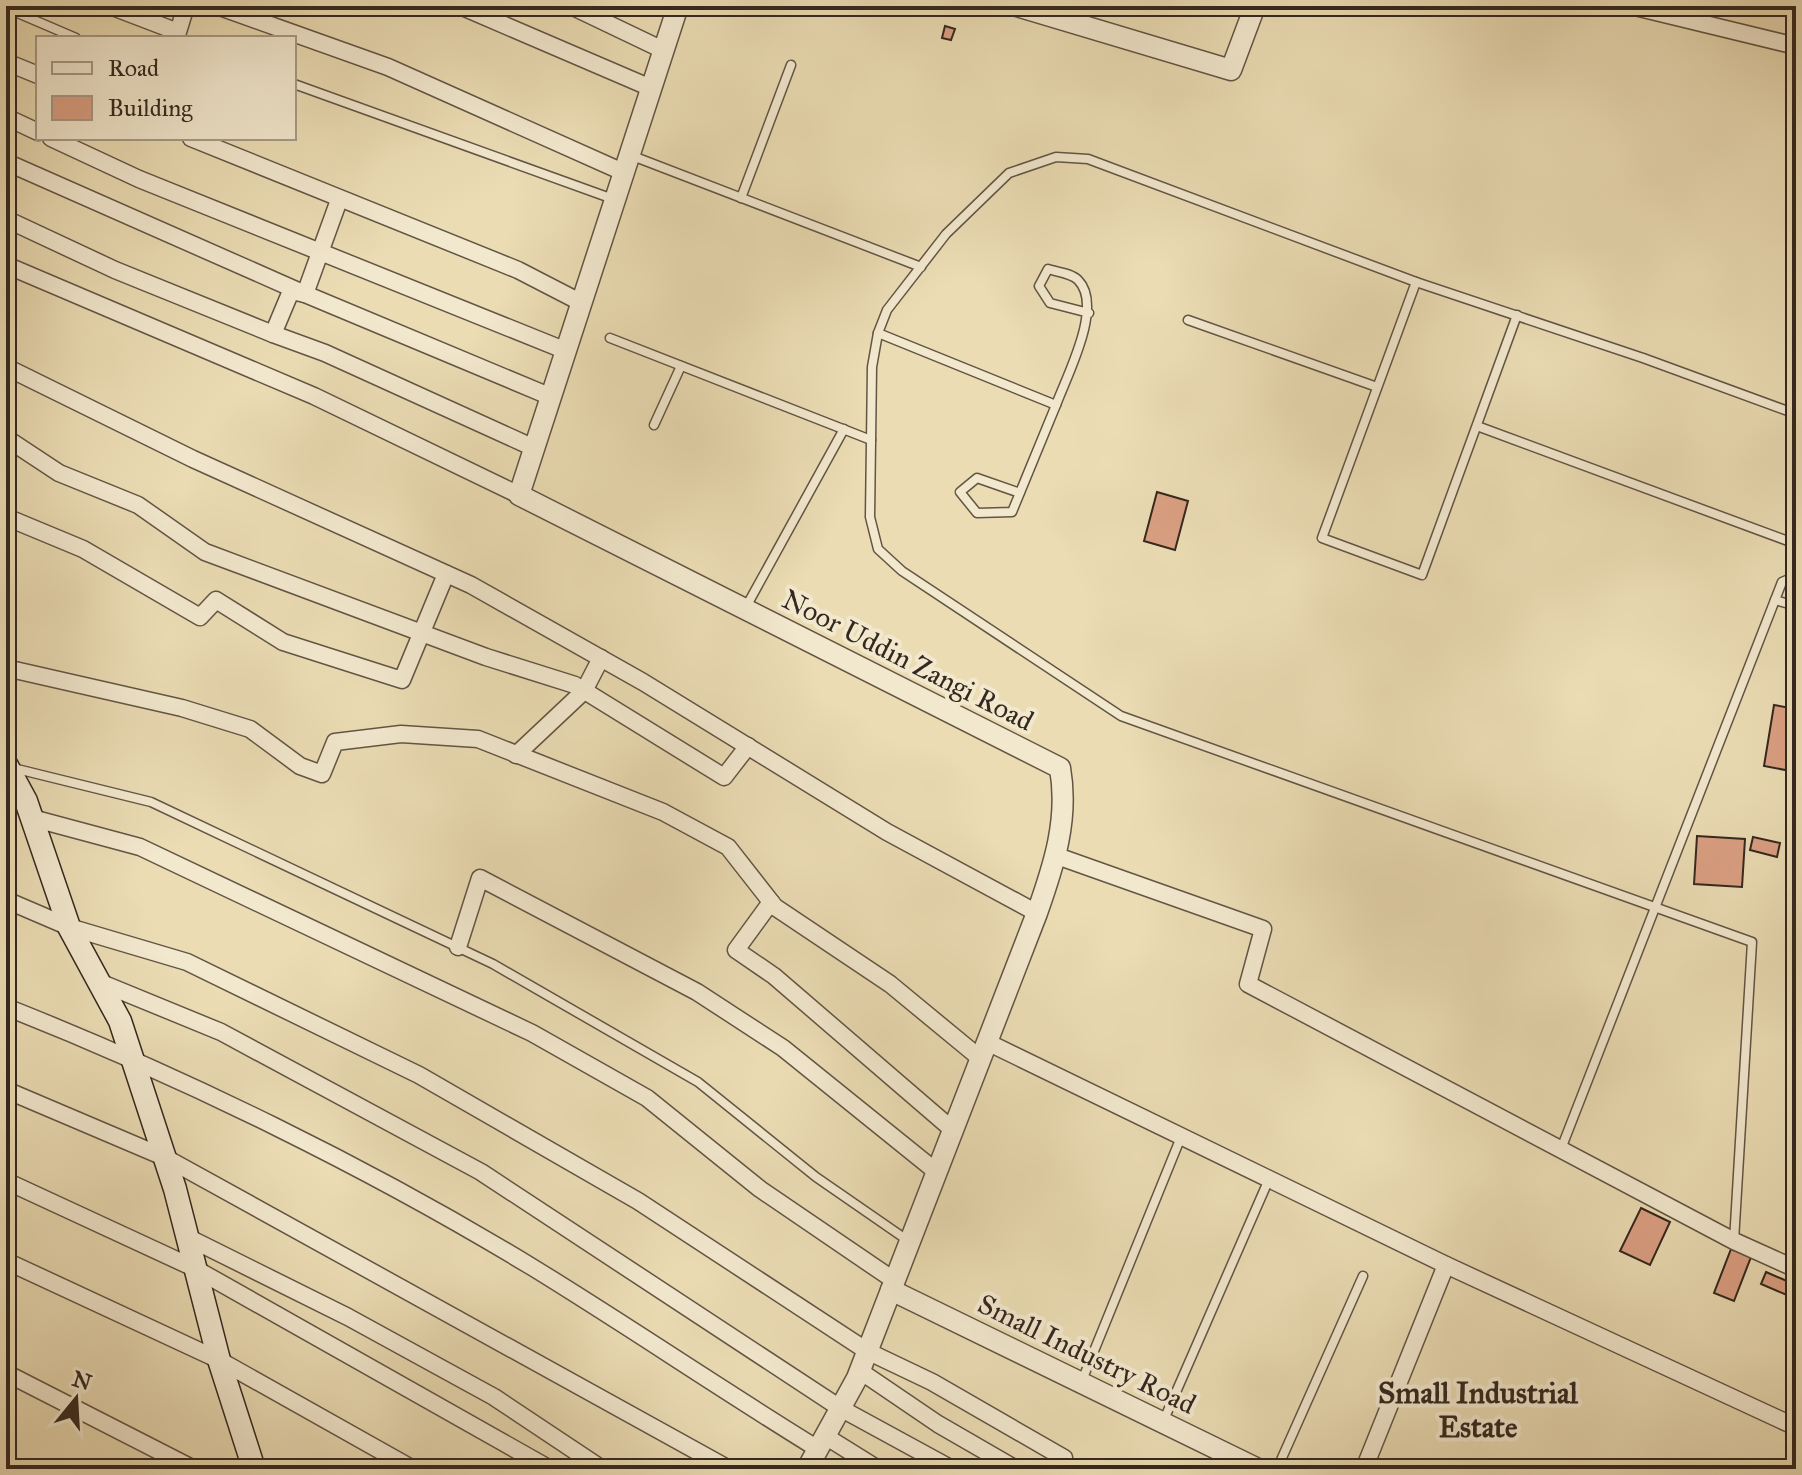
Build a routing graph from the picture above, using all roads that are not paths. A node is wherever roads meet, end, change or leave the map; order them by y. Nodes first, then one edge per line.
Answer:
1 (110, 6) edge
2 (186, 6) edge
3 (217, 6) edge
4 (460, 6) edge
5 (571, 6) edge
6 (678, 6) edge
7 (1017, 6) edge
8 (1255, 6) edge
9 (1631, 6) edge
10 (6, 8) edge
11 (1665, 10) edge
12 (71, 36) edge
13 (1796, 46) edge
14 (663, 50) junction
15 (6, 62) edge
16 (791, 65) dead end
17 (36, 74) edge
18 (296, 85) edge
19 (651, 88) junction
20 (6, 117) edge
21 (36, 131) edge
22 (55, 140) edge
23 (196, 140) edge
24 (6, 162) edge
25 (626, 163) junction
26 (741, 198) junction
27 (339, 200) junction
28 (614, 200) junction
29 (6, 219) edge
30 (320, 253) junction
31 (6, 265) edge
32 (921, 267) junction
33 (1416, 282) junction
34 (305, 294) junction
35 (580, 302) junction
36 (1089, 313) junction
37 (1517, 315) junction
38 (1188, 320) dead end
39 (878, 333) junction
40 (273, 334) junction
41 (610, 338) dead end
42 (564, 350) junction
43 (681, 366) junction
44 (8, 373) edge
45 (1377, 387) junction
46 (549, 396) junction
47 (1056, 405) junction
48 (1796, 414) edge
49 (654, 425) dead end
50 (1477, 426) junction
51 (844, 429) junction
52 (6, 438) edge
53 (871, 440) junction
54 (532, 447) junction
55 (1020, 493) junction
56 (519, 495) junction
57 (6, 517) edge
58 (1796, 544) edge
59 (446, 574) junction
60 (1796, 576) edge
61 (1775, 600) junction
62 (1796, 606) edge
63 (745, 609) junction
64 (422, 631) junction
65 (601, 658) junction
66 (6, 668) edge
67 (584, 691) junction
68 (748, 746) junction
69 (516, 755) junction
70 (7, 765) edge
71 (32, 818) junction
72 (1057, 856) junction
73 (6, 900) edge
74 (771, 902) junction
75 (1654, 906) junction
76 (1037, 913) junction
77 (69, 927) junction
78 (458, 947) junction
79 (99, 982) junction
80 (6, 1007) edge
81 (984, 1050) junction
82 (134, 1063) junction
83 (6, 1090) edge
84 (954, 1131) junction
85 (1182, 1136) junction
86 (1560, 1149) junction
87 (166, 1158) junction
88 (938, 1173) junction
89 (1269, 1179) junction
90 (6, 1181) edge
91 (187, 1237) junction
92 (1734, 1241) junction
93 (910, 1242) junction
94 (6, 1261) edge
95 (1446, 1265) junction
96 (194, 1268) junction
97 (1796, 1269) edge
98 (1363, 1276) dead end
99 (893, 1286) junction
100 (867, 1351) junction
101 (219, 1360) junction
102 (860, 1371) junction
103 (6, 1373) edge
104 (1081, 1383) junction
105 (840, 1408) junction
106 (1163, 1423) junction
107 (1796, 1427) edge
108 (821, 1442) junction
109 (194, 1469) edge
110 (254, 1469) edge
111 (413, 1469) edge
112 (550, 1469) edge
113 (602, 1469) edge
114 (729, 1469) edge
115 (807, 1469) edge
116 (878, 1469) edge
117 (952, 1469) edge
118 (1016, 1469) edge
119 (1065, 1469) edge
120 (1258, 1469) edge
121 (1277, 1469) edge
122 (1364, 1469) edge

1 - 2 street
3 - 25 street
4 - 19 street
5 - 14 street
6 - 14 street
7 - 8 street
9 - 11 street
10 - 12 lane
11 - 13 street
14 - 19 street
15 - 17 street
16 - 26 lane
18 - 28 lane
19 - 25 street
20 - 21 street
22 - 30 street
23 - 27 street
24 - 34 street
25 - 26 lane
25 - 28 street
26 - 32 lane
27 - 30 street
27 - 35 street
28 - 35 street
29 - 40 street
30 - 34 street
30 - 42 street
31 - 56 street
32 - 33 lane
32 - 39 lane
33 - 37 lane
33 - 45 lane
34 - 40 street
34 - 46 street
35 - 42 street
36 - 36 lane
36 - 47 lane
37 - 48 lane
37 - 50 lane
38 - 45 lane
39 - 47 lane
39 - 53 lane
40 - 54 street
41 - 43 lane
42 - 46 street
43 - 49 lane
43 - 51 lane
44 - 59 street
45 - 50 lane
46 - 54 street
47 - 55 lane
50 - 58 lane
51 - 53 lane
51 - 63 lane
52 - 64 street
53 - 75 lane
54 - 56 street
55 - 55 lane
56 - 63 street, Noor Uddin Zangi Road
57 - 64 street
59 - 64 street
59 - 65 street
60 - 61 lane
61 - 62 lane
61 - 75 lane
63 - 72 street, Noor Uddin Zangi Road
64 - 67 street
65 - 67 street
65 - 68 street
66 - 69 street
67 - 68 street
67 - 69 street
68 - 76 street
69 - 74 street
70 - 71 main road
70 - 78 lane
71 - 77 main road
71 - 99 street
72 - 76 street, Noor Uddin Zangi Road
72 - 86 street
73 - 77 street
74 - 81 street
74 - 84 street
75 - 86 lane
75 - 92 lane
76 - 81 street, Noor Uddin Zangi Road
77 - 79 main road
77 - 100 street
78 - 88 street
78 - 93 lane
79 - 82 main road
79 - 105 street
80 - 82 street
81 - 84 street, Noor Uddin Zangi Road
81 - 85 street
82 - 87 main road
82 - 108 street
83 - 87 street
84 - 88 street, Noor Uddin Zangi Road
85 - 89 street
85 - 104 lane
86 - 92 street
87 - 91 main road
87 - 114 street
88 - 93 street, Noor Uddin Zangi Road
89 - 95 street
89 - 106 lane
90 - 96 street
91 - 96 main road
91 - 113 street
92 - 97 street
93 - 99 street, Noor Uddin Zangi Road
94 - 101 street
95 - 107 street
95 - 122 street
96 - 101 main road
96 - 112 street
98 - 121 lane
99 - 100 street, Noor Uddin Zangi Road
99 - 104 street, Small Industry Road
100 - 102 street, Noor Uddin Zangi Road
100 - 119 street
101 - 110 main road
101 - 111 street
102 - 105 street, Noor Uddin Zangi Road
102 - 118 street
103 - 109 street
104 - 106 street, Small Industry Road
105 - 108 street, Noor Uddin Zangi Road
105 - 117 street
106 - 120 street, Small Industry Road
108 - 115 street, Noor Uddin Zangi Road
108 - 116 street

